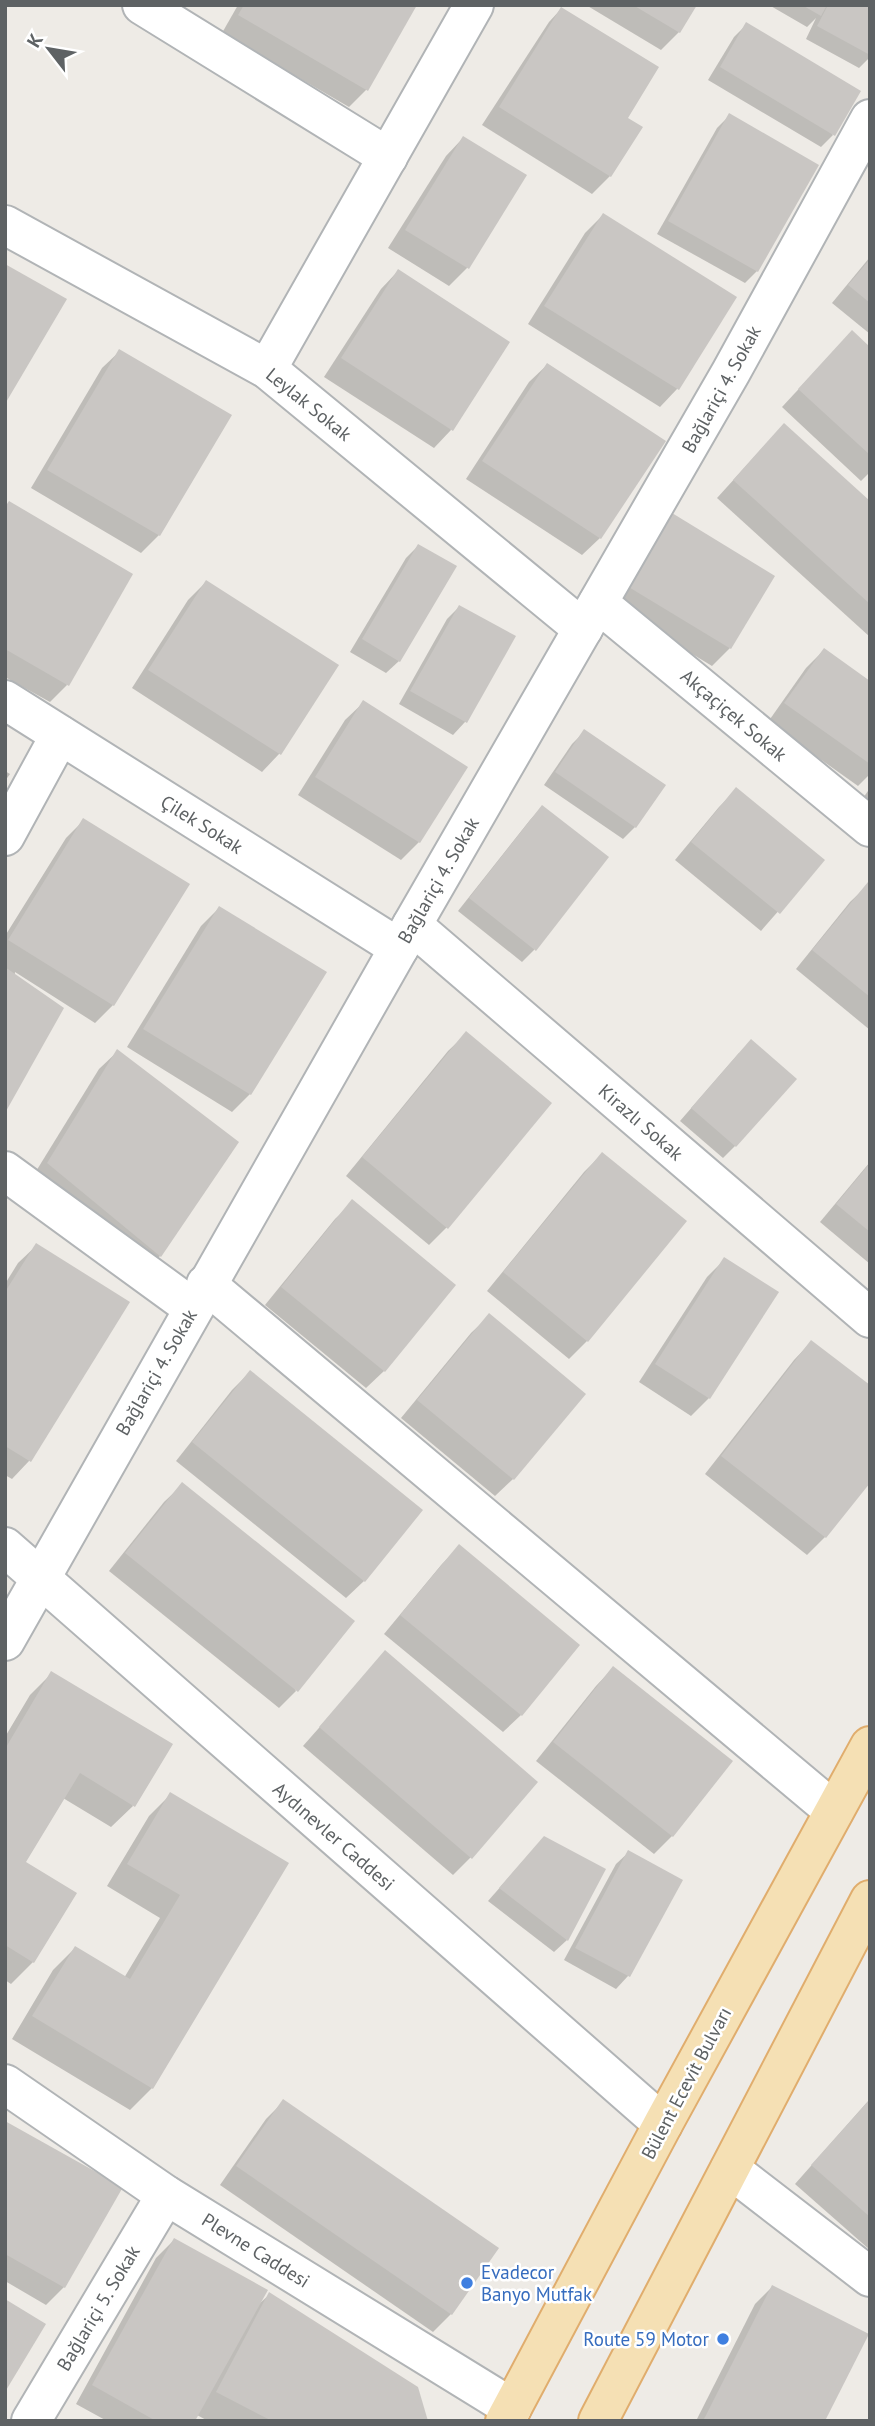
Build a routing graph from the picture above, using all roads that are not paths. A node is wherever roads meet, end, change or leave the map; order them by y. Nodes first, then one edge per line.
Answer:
1 (142, 5) edge
2 (474, 5) edge
3 (870, 119) edge
4 (388, 157) junction
5 (5, 225) edge
6 (267, 369) junction
7 (591, 616) junction
8 (5, 700) edge
9 (60, 735) junction
10 (870, 827) edge
11 (5, 836) edge
12 (405, 937) junction
13 (5, 1171) edge
14 (200, 1296) junction
15 (870, 1318) edge
16 (5, 1547) edge
17 (40, 1577) junction
18 (5, 1641) edge
19 (870, 1746) edge
20 (834, 1811) junction
21 (870, 1900) edge
22 (5, 2084) edge
23 (663, 2124) junction
24 (730, 2169) junction
25 (166, 2195) junction
26 (870, 2277) edge
27 (509, 2414) edge
28 (31, 2421) edge
29 (598, 2421) edge

1 - 4 street
2 - 4 street
3 - 7 street, Bağlariçi 4. Sokak
4 - 6 street
5 - 6 street, Leylak Sokak
6 - 7 street, Leylak Sokak
7 - 10 street, Akçaçiçek Sokak
7 - 12 street, Bağlariçi 4. Sokak
8 - 9 street, Çilek Sokak
9 - 11 street
9 - 12 street, Çilek Sokak
12 - 14 street, Bağlariçi 4. Sokak
12 - 15 street, Kirazlı Sokak
13 - 14 street
14 - 17 street, Bağlariçi 4. Sokak
14 - 20 street
16 - 17 street, Aydınevler Caddesi
17 - 18 street, Bağlariçi 4. Sokak
17 - 23 street, Aydınevler Caddesi
19 - 20 main road, Bülent Ecevit Bulvarı
20 - 23 main road, Bülent Ecevit Bulvarı
21 - 24 main road
22 - 25 street, Plevne Caddesi
23 - 27 main road, Bülent Ecevit Bulvarı
24 - 26 street
24 - 29 main road
25 - 27 street, Plevne Caddesi
25 - 28 street, Bağlariçi 5. Sokak

